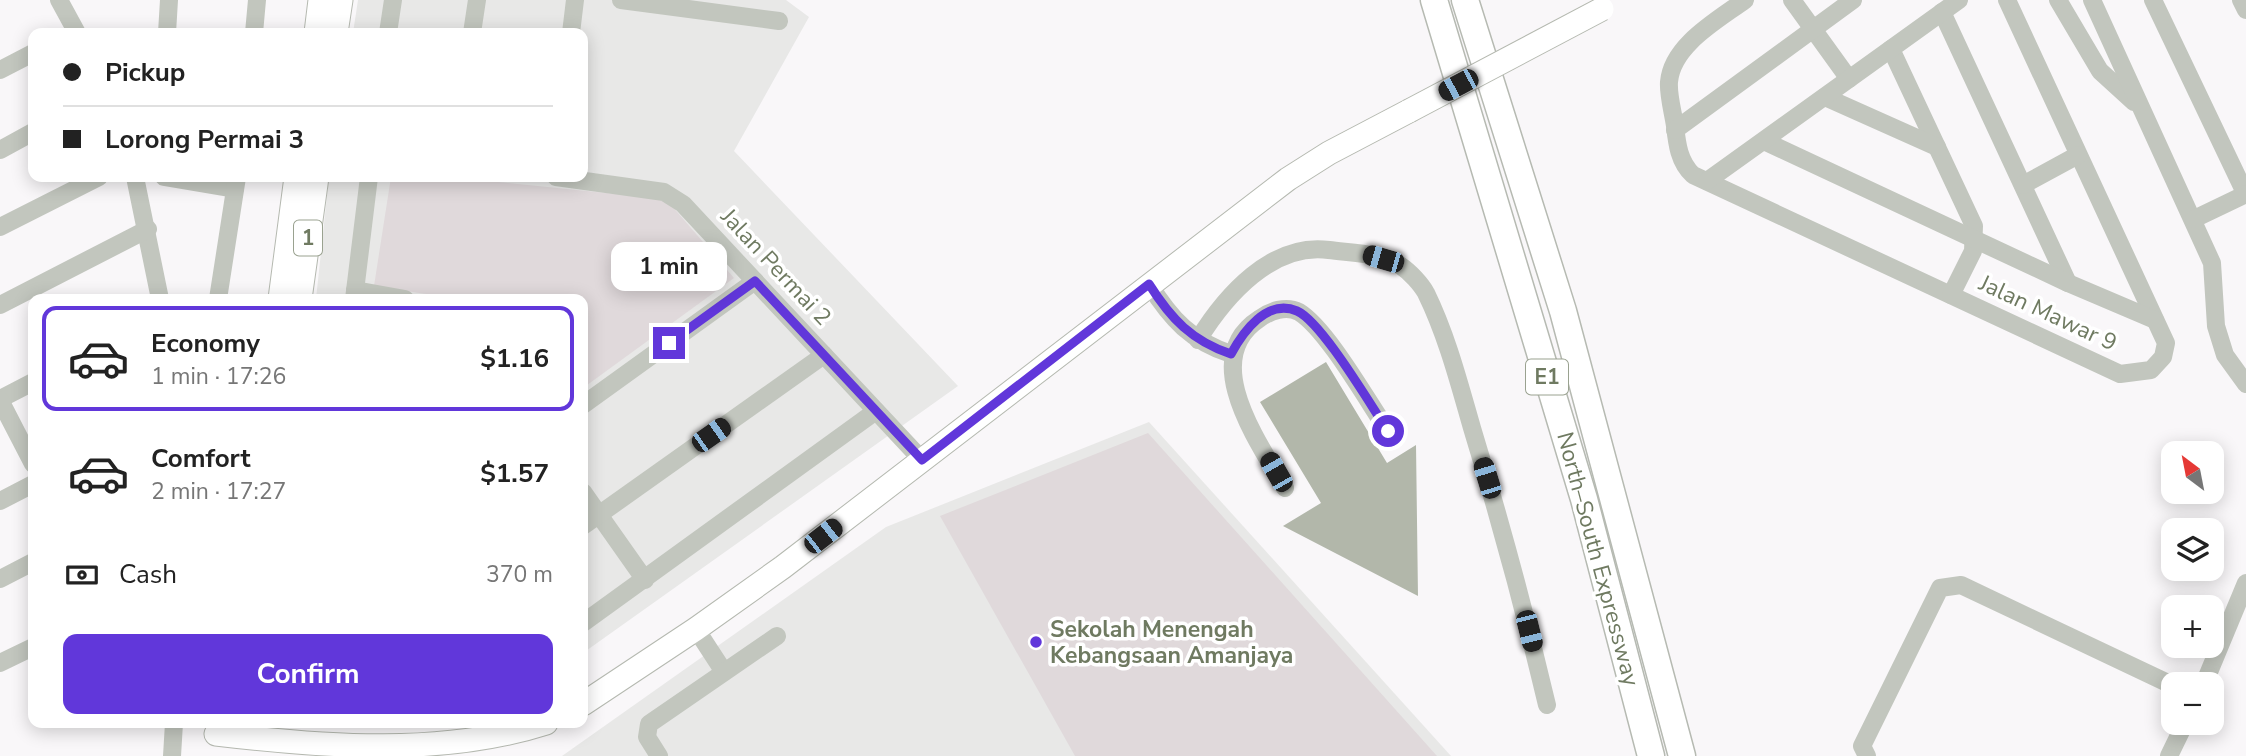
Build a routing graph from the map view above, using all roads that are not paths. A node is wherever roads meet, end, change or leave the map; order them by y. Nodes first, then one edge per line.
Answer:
1 (59, 0) edge
2 (169, 0) edge
3 (257, 0) edge
4 (320, 0) edge
5 (341, 0) edge
6 (393, 0) edge
7 (477, 0) edge
8 (575, 0) edge
9 (621, 0) edge
10 (1434, 0) edge
11 (1465, 0) edge
12 (1745, 0) edge
13 (1792, 0) edge
14 (1853, 0) edge
15 (1959, 0) edge
16 (2007, 0) edge
17 (2058, 0) edge
18 (2092, 0) edge
19 (2152, 0) edge
20 (2241, 0) edge
21 (1610, 4) edge
22 (2246, 10) edge
23 (1942, 12) junction
24 (779, 21) dead end
25 (72, 28) edge
26 (167, 28) edge
27 (254, 28) edge
28 (317, 28) edge
29 (338, 28) edge
30 (389, 28) edge
31 (473, 28) edge
32 (572, 28) edge
33 (1813, 29) junction
34 (1891, 49) junction
35 (28, 56) edge
36 (0, 70) edge
37 (1849, 79) junction
38 (1825, 97) junction
39 (2137, 104) junction
40 (1675, 130) junction
41 (28, 135) edge
42 (1764, 141) junction
43 (1937, 147) junction
44 (0, 150) edge
45 (2078, 155) junction
46 (588, 181) edge
47 (1707, 181) junction
48 (89, 182) edge
49 (136, 182) edge
50 (295, 182) edge
51 (316, 182) edge
52 (368, 182) edge
53 (236, 183) edge
54 (2023, 186) junction
55 (2246, 194) edge
56 (2194, 219) junction
57 (0, 227) edge
58 (148, 229) junction
59 (1975, 239) junction
60 (755, 281) junction
61 (2068, 283) junction
62 (1149, 284) junction
63 (159, 294) edge
64 (219, 294) edge
65 (281, 294) edge
66 (301, 294) edge
67 (354, 294) edge
68 (1951, 295) junction
69 (0, 305) edge
70 (2155, 320) junction
71 (1198, 340) junction
72 (1231, 354) junction
73 (824, 355) junction
74 (2246, 384) edge
75 (28, 385) edge
76 (0, 400) edge
77 (588, 401) edge
78 (876, 411) junction
79 (6, 426) edge
80 (1388, 431) dead end
81 (28, 457) edge
82 (922, 460) junction
83 (28, 487) edge
84 (1285, 488) dead end
85 (588, 499) edge
86 (0, 501) edge
87 (599, 515) junction
88 (588, 523) edge
89 (28, 565) edge
90 (0, 579) edge
91 (645, 580) junction
92 (2246, 583) edge
93 (588, 620) edge
94 (696, 629) junction
95 (777, 636) dead end
96 (28, 649) edge
97 (0, 663) edge
98 (724, 672) junction
99 (2209, 672) edge
100 (2161, 680) edge
101 (588, 701) edge
102 (1547, 705) dead end
103 (174, 728) edge
104 (288, 728) edge
105 (532, 728) edge
106 (2179, 735) edge
107 (226, 738) edge
108 (338, 748) junction
109 (172, 756) edge
110 (316, 756) edge
111 (659, 756) edge
112 (1651, 756) edge
113 (1682, 756) edge
114 (1867, 756) edge
115 (2169, 756) edge

1 - 25 street
2 - 26 street
3 - 27 street
4 - 28 main road
5 - 29 main road
6 - 30 street
7 - 31 street
8 - 32 street
9 - 24 street
10 - 112 highway, North–South Expressway / E1
11 - 113 highway, North–South Expressway / E1
12 - 40 street, Jalan Mawar 9
13 - 33 street
14 - 33 street
15 - 23 street
16 - 45 street, Jalan Mawar 9
17 - 39 street
18 - 39 street
19 - 55 street
20 - 22 street
21 - 62 main road, bridge
23 - 34 street
23 - 54 street
33 - 37 street
33 - 40 street
34 - 37 street
34 - 43 street
35 - 36 street
37 - 38 street
38 - 42 street
38 - 43 street
39 - 56 street
40 - 47 street, Jalan Mawar 9
41 - 44 street
42 - 47 street
42 - 59 street
43 - 59 street
45 - 54 street
45 - 70 street, Jalan Mawar 9
46 - 60 street, Jalan Permai 2
47 - 68 street, Jalan Mawar 9
48 - 57 street
49 - 58 street
50 - 65 main road, 1
51 - 66 main road, 1
52 - 67 street
53 - 64 street
54 - 61 street
55 - 56 street
56 - 74 street
58 - 63 street
58 - 69 street
59 - 61 street
59 - 68 street
60 - 73 street, Jalan Permai 2
60 - 77 street
61 - 70 street
62 - 71 street
62 - 82 main road
68 - 70 street, Jalan Mawar 9
71 - 72 street
71 - 102 street
72 - 80 street
72 - 84 street
73 - 78 street, Jalan Permai 2
73 - 87 street
75 - 76 street
76 - 79 street
78 - 82 street, Jalan Permai 2
78 - 91 street
79 - 81 street
82 - 94 main road
83 - 86 street
85 - 87 street
87 - 88 street
87 - 91 street
89 - 90 street
91 - 93 street
92 - 99 street
94 - 98 street
94 - 101 main road
95 - 98 street
96 - 97 street
98 - 111 street
100 - 114 street
103 - 109 street
104 - 108 main road
105 - 108 main road
106 - 115 street
107 - 108 main road
108 - 110 main road

